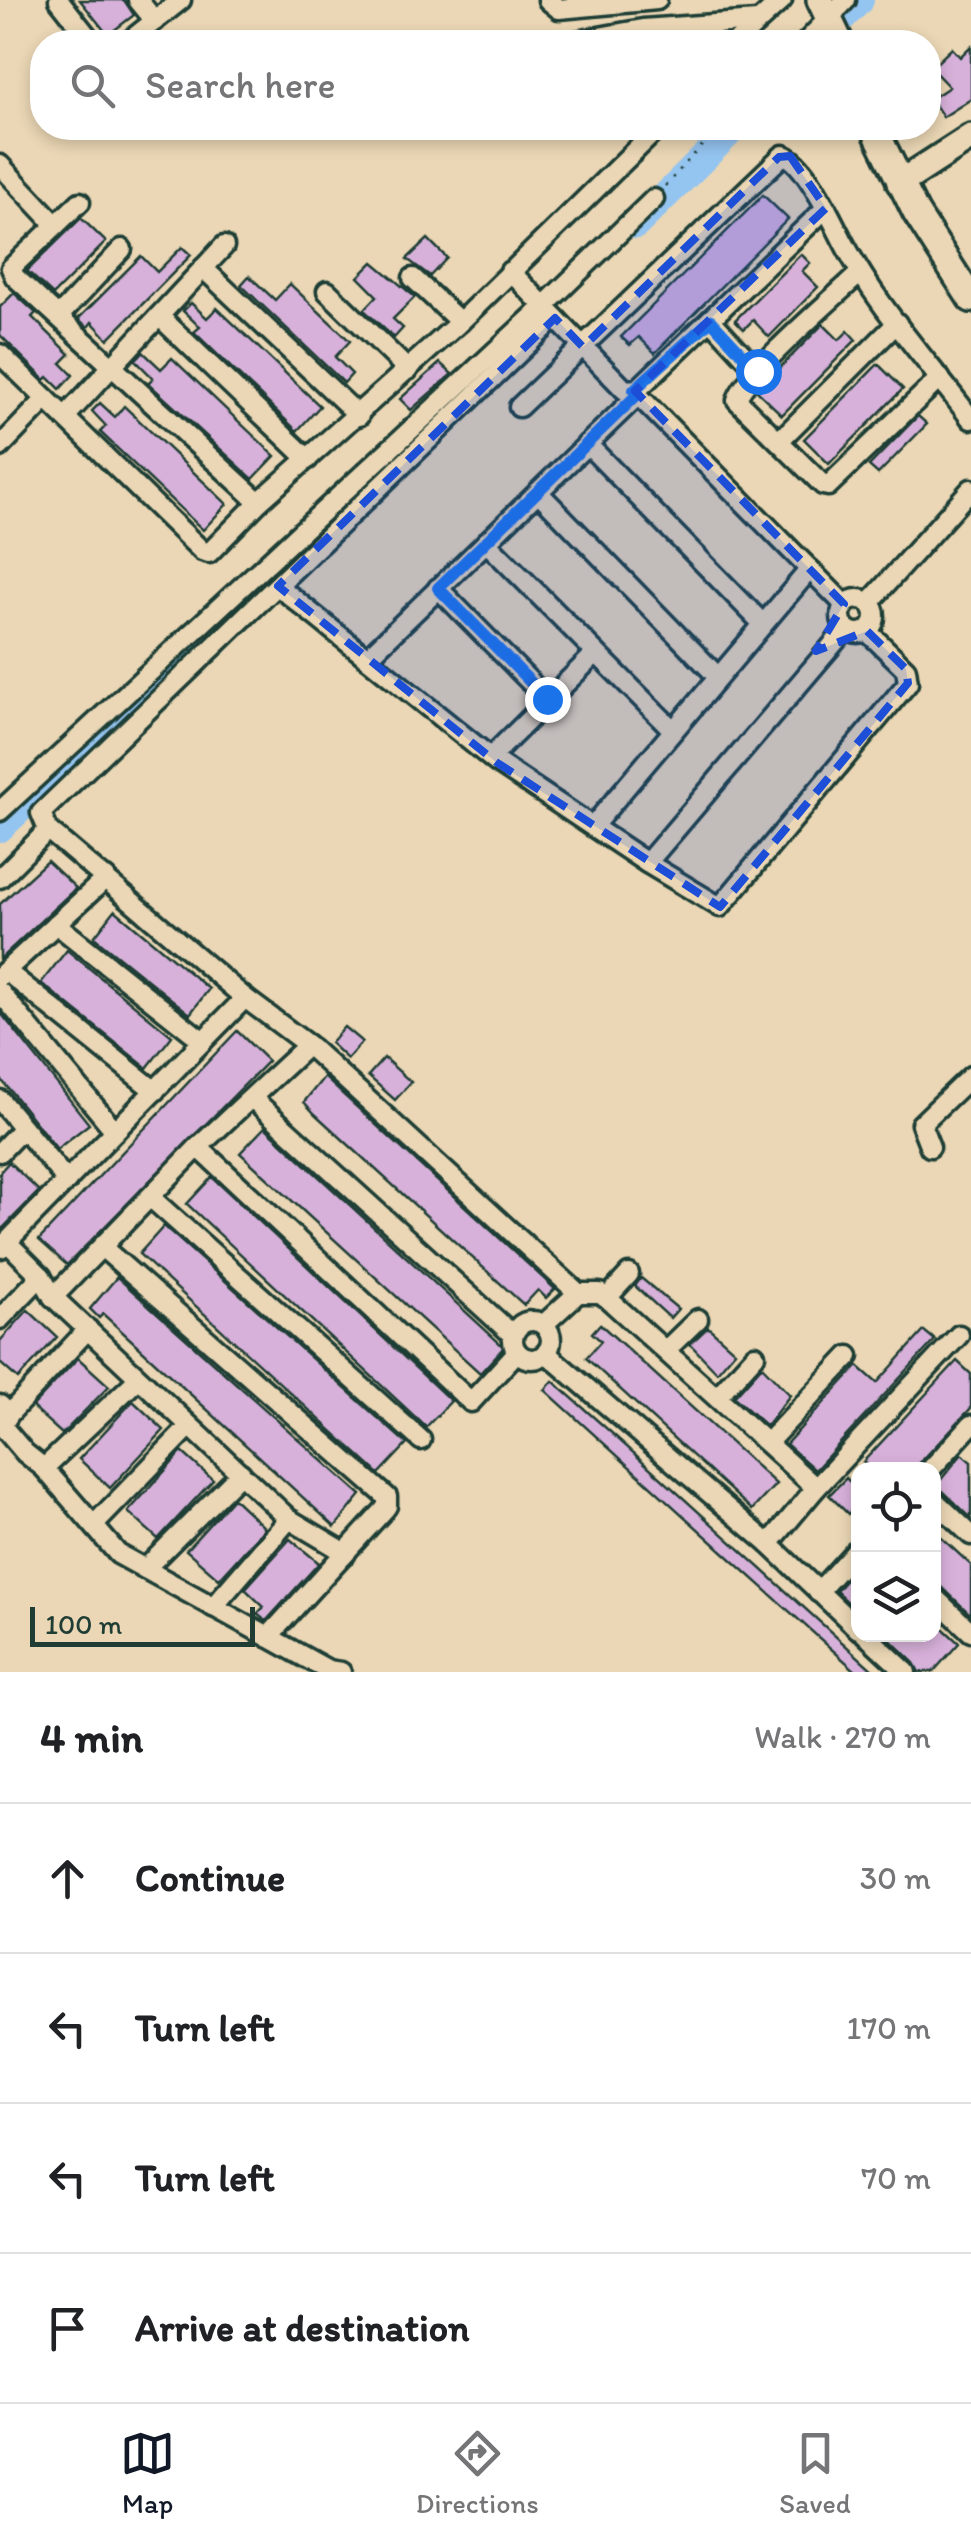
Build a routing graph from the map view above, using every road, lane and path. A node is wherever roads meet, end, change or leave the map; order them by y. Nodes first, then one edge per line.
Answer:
1 (59, 0) edge
2 (138, 0) edge
3 (181, 0) edge
4 (548, 0) edge
5 (657, 0) edge
6 (782, 0) edge
7 (621, 2) edge
8 (831, 6) edge
9 (155, 21) junction
10 (756, 21) junction
11 (83, 30) edge
12 (143, 30) edge
13 (692, 30) edge
14 (747, 30) edge
15 (814, 30) edge
16 (971, 137) edge
17 (644, 140) edge
18 (707, 140) edge
19 (880, 140) edge
20 (0, 165) edge
21 (900, 183) junction
22 (654, 198) joint
23 (80, 202) dead end
24 (826, 208) junction
25 (56, 225) junction
26 (224, 246) dead end
27 (122, 249) dead end
28 (0, 250) edge
29 (12, 268) junction
30 (203, 268) junction
31 (510, 272) junction
32 (860, 273) junction
33 (413, 278) dead end
34 (968, 290) edge
35 (327, 291) dead end
36 (550, 312) junction
37 (59, 316) junction
38 (159, 316) junction
39 (711, 320) junction
40 (460, 322) junction
41 (896, 323) junction
42 (583, 347) junction
43 (0, 354) edge
44 (114, 365) junction
45 (408, 370) junction
46 (758, 371) junction
47 (940, 378) junction
48 (636, 392) junction
49 (46, 399) junction
50 (519, 408) dead end
51 (358, 416) junction
52 (65, 417) junction
53 (971, 419) edge
54 (780, 441) junction
55 (587, 444) junction
56 (0, 447) edge
57 (308, 459) junction
58 (971, 489) edge
59 (538, 492) junction
60 (259, 502) junction
61 (486, 542) junction
62 (810, 569) junction
63 (278, 586) junction
64 (438, 588) junction
65 (869, 602) junction
66 (844, 604) junction
67 (763, 624) junction
68 (846, 629) junction
69 (867, 631) junction
70 (596, 653) junction
71 (368, 658) junction
72 (718, 676) junction
73 (547, 699) junction
74 (673, 730) junction
75 (490, 757) junction
76 (0, 811) edge
77 (592, 826) junction
78 (48, 830) junction
79 (647, 863) junction
80 (0, 878) edge
81 (106, 878) junction
82 (56, 924) junction
83 (3, 974) edge
84 (0, 992) edge
85 (245, 998) junction
86 (203, 1041) junction
87 (308, 1045) junction
88 (971, 1076) edge
89 (154, 1091) junction
90 (253, 1099) junction
91 (0, 1100) edge
92 (23, 1128) junction
93 (116, 1131) junction
94 (198, 1147) junction
95 (930, 1147) dead end
96 (0, 1152) edge
97 (67, 1181) junction
98 (150, 1198) junction
99 (4, 1246) edge
100 (103, 1248) junction
101 (629, 1274) dead end
102 (40, 1276) junction
103 (578, 1293) junction
104 (53, 1297) junction
105 (608, 1298) junction
106 (698, 1318) dead end
107 (0, 1319) edge
108 (542, 1325) junction
109 (88, 1328) junction
110 (960, 1336) dead end
111 (515, 1344) junction
112 (666, 1350) junction
113 (546, 1352) junction
114 (755, 1356) dead end
115 (849, 1356) dead end
116 (138, 1379) junction
117 (717, 1397) junction
118 (4, 1409) edge
119 (189, 1426) junction
120 (968, 1435) edge
121 (421, 1440) dead end
122 (767, 1443) junction
123 (939, 1462) edge
124 (44, 1468) junction
125 (241, 1472) junction
126 (816, 1488) junction
127 (941, 1507) edge
128 (288, 1519) junction
129 (94, 1525) junction
130 (971, 1535) edge
131 (769, 1544) junction
132 (854, 1552) edge
133 (346, 1554) junction
134 (145, 1569) junction
135 (818, 1592) junction
136 (941, 1604) edge
137 (213, 1606) junction
138 (851, 1623) edge
139 (971, 1632) edge
140 (268, 1637) junction
141 (874, 1642) edge
142 (332, 1672) edge
143 (906, 1672) edge

1 - 11 street
2 - 9 street
3 - 9 street
4 - 7 street
5 - 7 street
6 - 10 street
8 - 15 street
9 - 12 street
10 - 13 street
10 - 14 street
16 - 21 street
17 - 31 street
18 - 22 path
19 - 21 street
20 - 25 street
21 - 34 street
22 - 36 street
23 - 25 street
24 - 32 street
24 - 39 street
24 - 42 street
25 - 29 street
26 - 30 street
27 - 37 street
28 - 29 street
29 - 37 street
30 - 38 street
30 - 51 street
31 - 36 street
31 - 40 street
32 - 41 street
32 - 46 street
33 - 40 street
35 - 45 street
36 - 42 street
36 - 63 street
36 - 76 street
37 - 44 street
38 - 44 street
38 - 57 street
39 - 46 street
39 - 48 street
40 - 45 street
41 - 47 street
41 - 54 street
42 - 48 street
42 - 50 street
43 - 49 street
44 - 52 street
44 - 60 street
45 - 51 street
46 - 54 street
47 - 53 street
47 - 54 street
48 - 55 street
48 - 62 street
49 - 52 street
49 - 56 street
51 - 57 street
52 - 60 street
55 - 59 street
55 - 67 street
57 - 60 street
58 - 65 street
59 - 61 street
59 - 72 street
61 - 64 street
61 - 70 street
62 - 66 street
62 - 67 street
63 - 71 street
63 - 78 street
64 - 71 street
64 - 73 street
65 - 66 street
65 - 69 street
66 - 68 street
67 - 72 street
68 - 69 street
68 - 79 street
69 - 79 street
70 - 73 street
70 - 74 street
71 - 75 street
72 - 74 street
73 - 75 street
74 - 77 street
75 - 77 street
77 - 79 street
78 - 80 street
78 - 81 street
81 - 82 street
81 - 85 street
82 - 83 street
82 - 86 street
83 - 89 street
84 - 93 street
85 - 86 street
85 - 87 street
86 - 89 street
87 - 90 street
87 - 103 street
88 - 95 street
89 - 93 street
90 - 94 street
90 - 111 street
91 - 92 street
92 - 96 street
92 - 97 street
93 - 97 street
94 - 98 street
94 - 111 street
97 - 99 street
98 - 100 street
98 - 121 street
99 - 102 street
100 - 104 street
100 - 133 street
101 - 105 street
102 - 104 street
102 - 107 street
103 - 105 street
103 - 108 street
104 - 109 street
105 - 112 street
106 - 112 street
108 - 111 street
108 - 113 street
109 - 116 street
109 - 118 street
110 - 126 street
111 - 113 street
112 - 117 street
113 - 131 street
114 - 117 street
115 - 122 street
116 - 119 street
116 - 124 street
117 - 122 street
118 - 124 street
119 - 125 street
119 - 129 street
120 - 123 street
122 - 126 street
124 - 129 street
125 - 128 street
125 - 134 street
126 - 131 street
127 - 130 street
128 - 133 street
128 - 137 street
129 - 134 street
131 - 135 street
132 - 135 street
133 - 140 street
134 - 137 street
135 - 138 street
136 - 139 street
137 - 140 street
140 - 142 street
141 - 143 street

